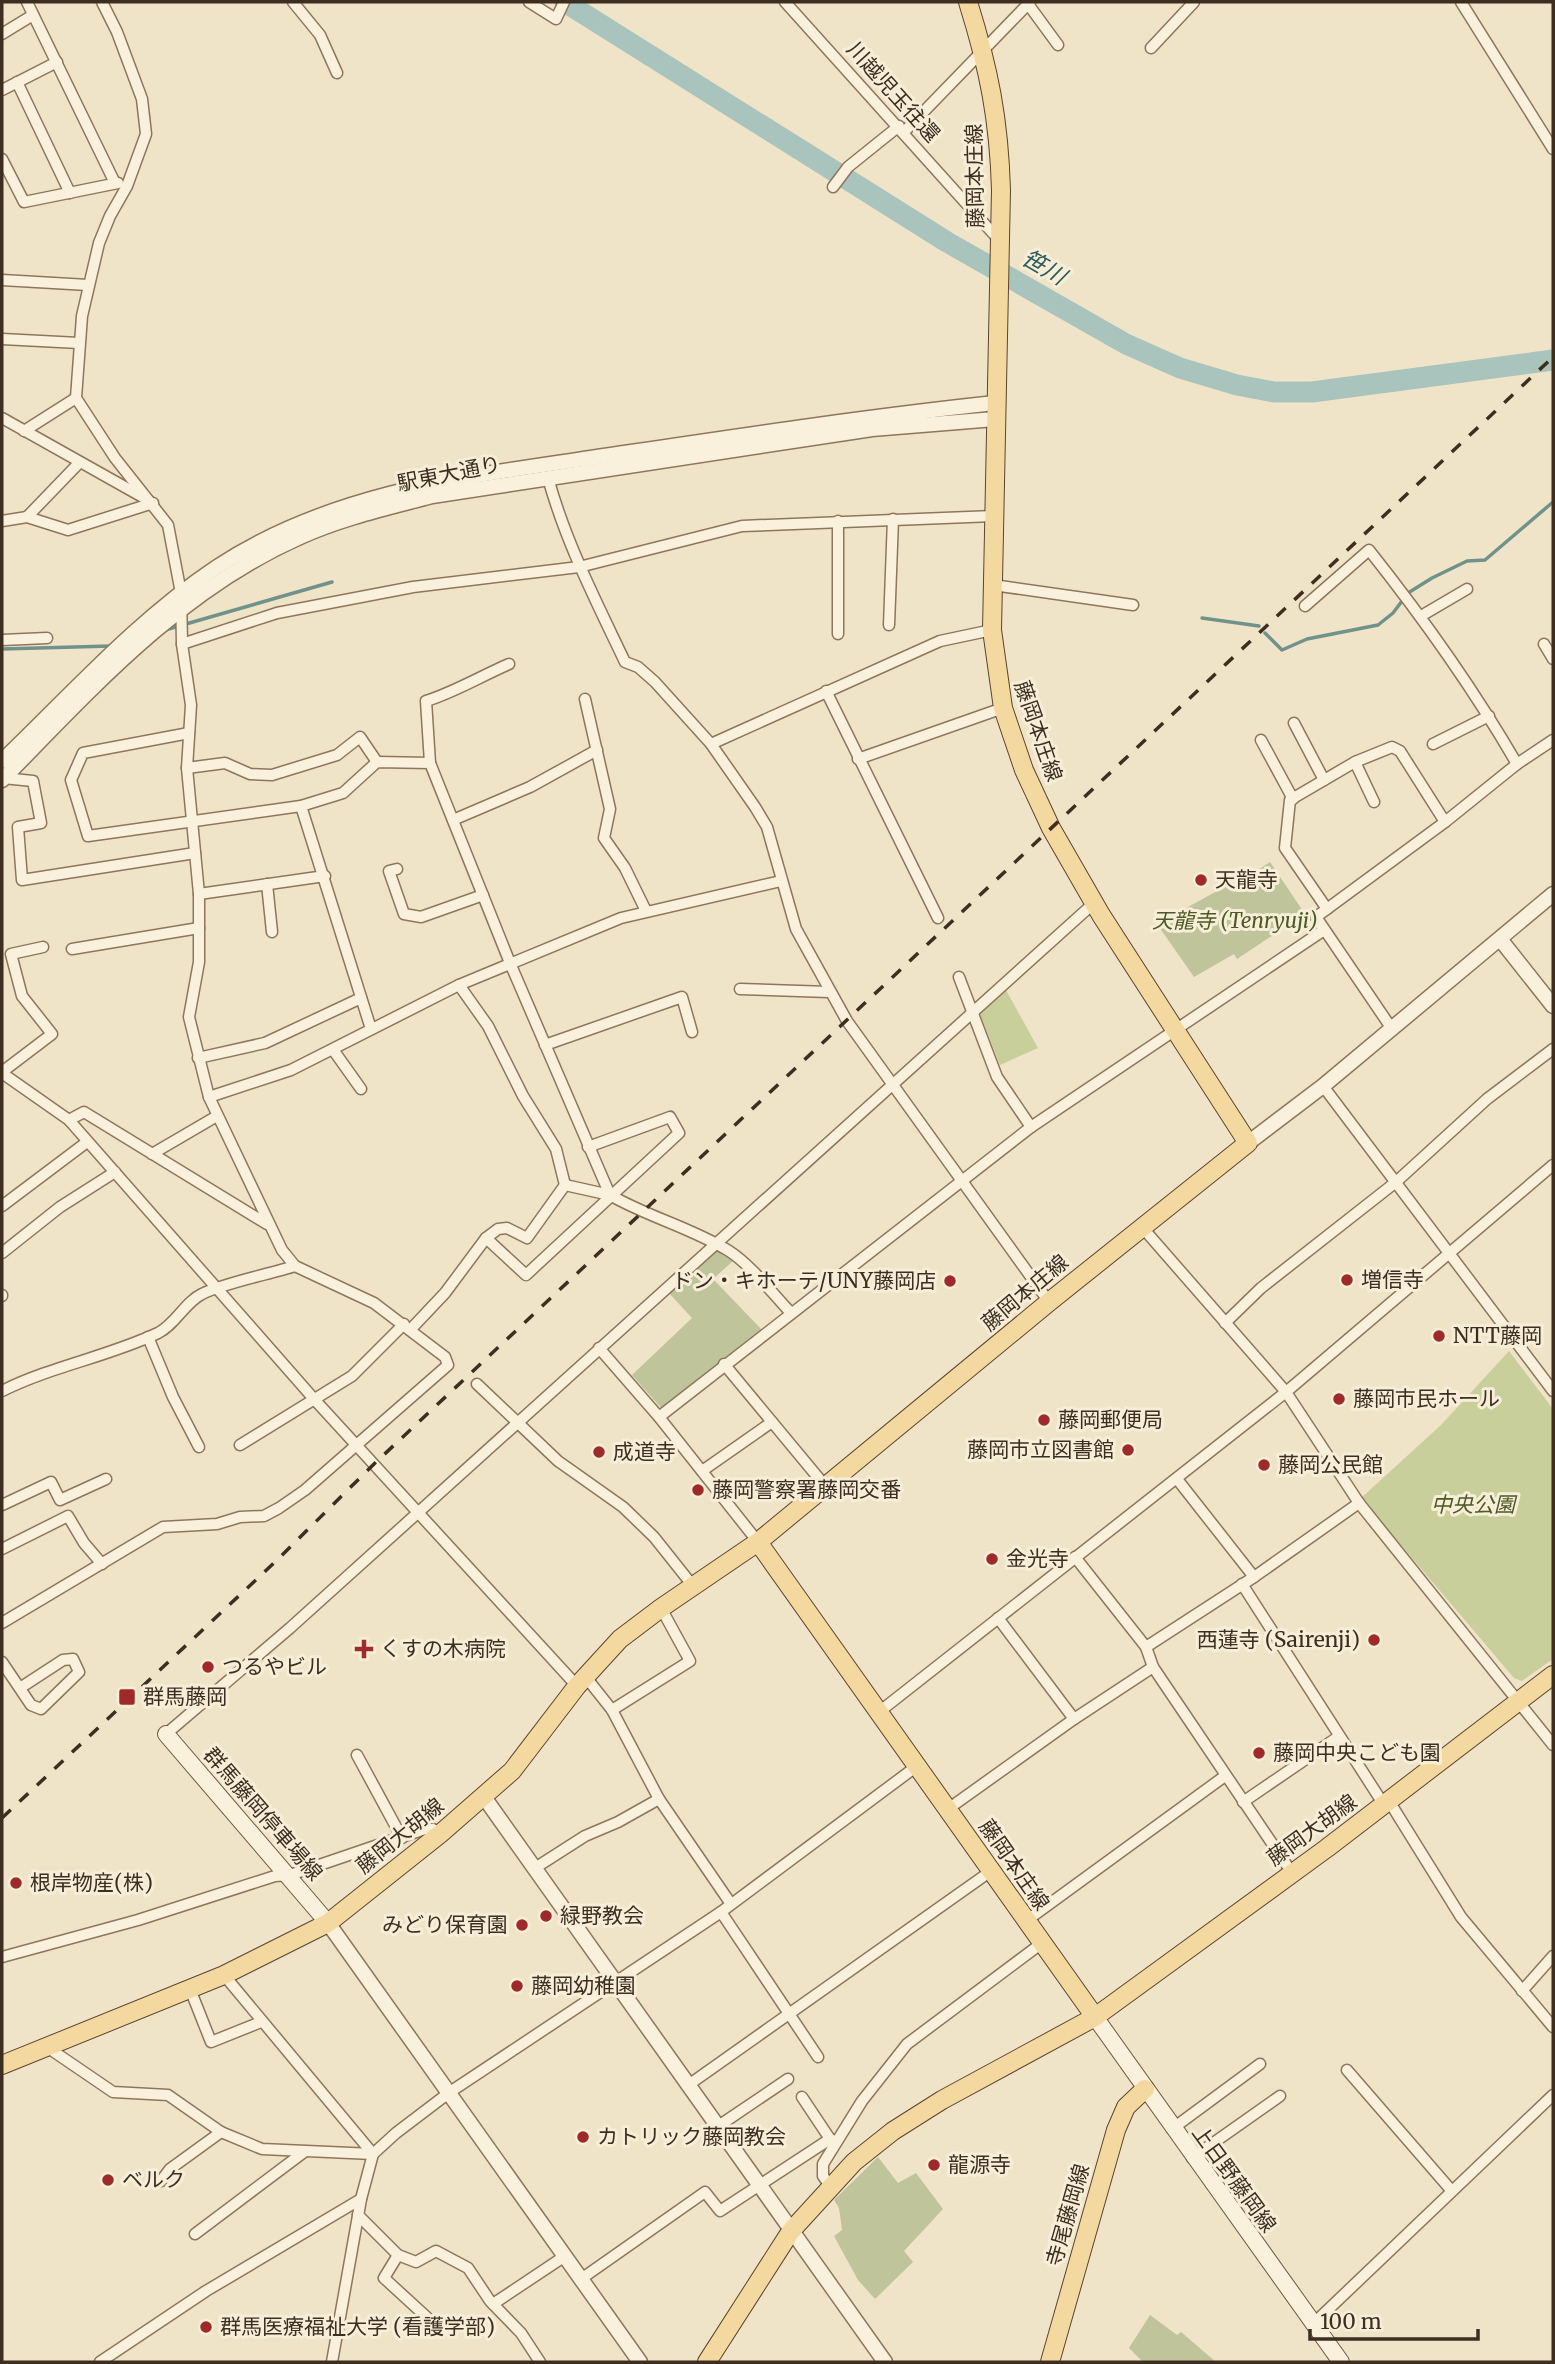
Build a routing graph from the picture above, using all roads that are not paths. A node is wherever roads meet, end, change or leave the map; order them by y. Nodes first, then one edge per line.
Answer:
1 (27, 2) edge
2 (102, 2) edge
3 (293, 2) edge
4 (530, 2) edge
5 (564, 2) edge
6 (786, 2) edge
7 (968, 2) edge
8 (1194, 2) edge
9 (1461, 2) edge
10 (1029, 3) edge
11 (33, 15) junction
12 (2, 34) edge
13 (1058, 45) dead end
14 (1151, 47) dead end
15 (984, 52) junction
16 (57, 62) junction
17 (337, 73) dead end
18 (17, 82) junction
19 (2, 90) edge
20 (902, 129) junction
21 (1553, 149) edge
22 (2, 159) edge
23 (114, 181) junction
24 (127, 187) junction
25 (833, 187) dead end
26 (70, 193) junction
27 (999, 248) junction
28 (2, 280) edge
29 (89, 285) junction
30 (2, 339) edge
31 (79, 343) junction
32 (76, 398) junction
33 (995, 411) junction
34 (2, 418) edge
35 (24, 431) junction
36 (79, 463) junction
37 (548, 478) junction
38 (153, 503) junction
39 (994, 516) junction
40 (27, 517) junction
41 (893, 519) junction
42 (838, 521) junction
43 (2, 522) edge
44 (579, 567) junction
45 (993, 585) junction
46 (1467, 589) dead end
47 (181, 593) junction
48 (1133, 605) dead end
49 (1305, 606) dead end
50 (181, 609) junction
51 (1421, 616) junction
52 (889, 625) dead end
53 (992, 630) junction
54 (838, 634) dead end
55 (47, 638) dead end
56 (2, 640) edge
57 (182, 644) junction
58 (1544, 644) dead end
59 (1553, 659) edge
60 (509, 664) dead end
61 (827, 691) junction
62 (585, 699) dead end
63 (1003, 708) junction
64 (1489, 716) junction
65 (1294, 723) dead end
66 (189, 733) junction
67 (1261, 740) dead end
68 (1553, 740) edge
69 (711, 744) junction
70 (1433, 744) dead end
71 (597, 750) junction
72 (858, 759) junction
73 (2, 761) edge
74 (377, 762) junction
75 (1354, 762) junction
76 (429, 763) junction
77 (1517, 764) junction
78 (187, 768) junction
79 (2, 779) edge
80 (1324, 780) junction
81 (1293, 799) junction
82 (1374, 802) dead end
83 (301, 806) junction
84 (453, 820) junction
85 (1445, 822) junction
86 (192, 823) junction
87 (195, 853) junction
88 (397, 869) dead end
89 (324, 876) junction
90 (781, 881) junction
91 (267, 884) junction
92 (199, 894) junction
93 (1553, 894) edge
94 (483, 895) junction
95 (1094, 903) junction
96 (1327, 909) junction
97 (646, 911) junction
98 (938, 918) dead end
99 (199, 928) junction
100 (1325, 930) junction
101 (272, 933) dead end
102 (1500, 939) junction
103 (43, 947) dead end
104 (72, 949) dead end
105 (510, 963) junction
106 (959, 977) dead end
107 (459, 985) junction
108 (740, 989) dead end
109 (829, 992) junction
110 (361, 998) junction
111 (1553, 1006) edge
112 (974, 1013) junction
113 (371, 1029) junction
114 (1173, 1029) junction
115 (1392, 1029) junction
116 (692, 1032) dead end
117 (545, 1045) junction
118 (1553, 1049) edge
119 (334, 1051) junction
120 (198, 1058) junction
121 (2, 1073) edge
122 (893, 1086) junction
123 (1323, 1087) junction
124 (361, 1088) dead end
125 (209, 1097) junction
126 (217, 1116) junction
127 (69, 1120) junction
128 (1031, 1127) junction
129 (87, 1142) junction
130 (1248, 1143) junction
131 (588, 1147) junction
132 (152, 1154) junction
133 (1553, 1165) edge
134 (115, 1172) junction
135 (1396, 1182) junction
136 (962, 1183) junction
137 (565, 1185) junction
138 (610, 1195) junction
139 (2, 1206) edge
140 (269, 1225) junction
141 (1142, 1227) junction
142 (486, 1238) junction
143 (712, 1244) junction
144 (2, 1253) edge
145 (1448, 1253) junction
146 (295, 1266) junction
147 (219, 1290) junction
148 (1049, 1302) junction
149 (791, 1313) junction
150 (1225, 1323) junction
151 (407, 1327) junction
152 (148, 1337) junction
153 (599, 1348) junction
154 (724, 1364) junction
155 (477, 1384) dead end
156 (2, 1391) edge
157 (1553, 1391) edge
158 (1286, 1392) junction
159 (314, 1399) junction
160 (659, 1417) junction
161 (516, 1421) junction
162 (772, 1422) junction
163 (240, 1445) dead end
164 (358, 1446) junction
165 (199, 1447) dead end
166 (702, 1471) junction
167 (106, 1479) dead end
168 (1177, 1479) junction
169 (826, 1487) junction
170 (60, 1500) junction
171 (1359, 1503) junction
172 (2, 1505) edge
173 (416, 1512) junction
174 (68, 1516) junction
175 (758, 1542) junction
176 (2, 1549) edge
177 (1075, 1557) junction
178 (102, 1564) junction
179 (1254, 1577) junction
180 (1242, 1584) junction
181 (693, 1586) junction
182 (661, 1608) junction
183 (998, 1618) junction
184 (2, 1622) edge
185 (1146, 1647) junction
186 (2, 1662) edge
187 (1153, 1667) junction
188 (1553, 1675) edge
189 (581, 1681) junction
190 (20, 1688) junction
191 (1519, 1700) junction
192 (612, 1710) junction
193 (879, 1712) junction
194 (1074, 1718) junction
195 (166, 1734) joint
196 (1338, 1737) junction
197 (1553, 1745) edge
198 (357, 1755) dead end
199 (917, 1766) junction
200 (1225, 1776) junction
201 (484, 1797) junction
202 (659, 1798) junction
203 (1242, 1802) junction
204 (1386, 1803) junction
205 (948, 1809) junction
206 (440, 1834) junction
207 (402, 1838) junction
208 (534, 1868) junction
209 (991, 1871) junction
210 (1292, 1873) junction
211 (290, 1875) junction
212 (731, 1904) junction
213 (721, 1912) junction
214 (1026, 1921) junction
215 (328, 1923) junction
216 (1042, 1943) junction
217 (1553, 1956) edge
218 (2, 1957) edge
219 (224, 1975) junction
220 (614, 1981) junction
221 (190, 1989) junction
222 (1522, 1991) junction
223 (788, 2013) junction
224 (1095, 2017) junction
225 (261, 2022) junction
226 (1553, 2027) edge
227 (47, 2047) junction
228 (818, 2057) dead end
229 (1260, 2064) dead end
230 (2, 2066) edge
231 (1347, 2070) dead end
232 (788, 2079) dead end
233 (687, 2086) junction
234 (1145, 2089) junction
235 (450, 2092) junction
236 (1553, 2095) edge
237 (802, 2096) dead end
238 (1280, 2096) dead end
239 (717, 2127) junction
240 (1172, 2129) junction
241 (221, 2132) junction
242 (833, 2141) junction
243 (304, 2152) junction
244 (373, 2154) junction
245 (1192, 2158) junction
246 (161, 2181) dead end
247 (757, 2185) junction
248 (830, 2186) junction
249 (1451, 2190) junction
250 (361, 2199) junction
251 (358, 2215) junction
252 (791, 2231) junction
253 (195, 2234) dead end
254 (398, 2255) junction
255 (565, 2256) junction
256 (581, 2279) junction
257 (493, 2304) junction
258 (432, 2322) dead end
259 (1313, 2324) junction
260 (100, 2362) edge
261 (332, 2362) edge
262 (540, 2362) edge
263 (640, 2362) edge
264 (707, 2362) edge
265 (885, 2362) edge
266 (1050, 2362) edge
267 (1341, 2362) edge

1 - 11 street
2 - 24 street
3 - 17 street
4 - 5 street
6 - 20 street, 川越児玉往還
7 - 15 main road, 藤岡本庄線
8 - 14 street
9 - 21 street
10 - 13 street
10 - 15 street
11 - 12 street
11 - 16 street
15 - 20 street
15 - 27 main road, 藤岡本庄線
16 - 18 street
16 - 23 street
18 - 19 street
18 - 26 street
20 - 25 street
20 - 27 street, 川越児玉往還
22 - 26 street
23 - 24 street
23 - 26 street
24 - 29 street
27 - 33 main road, 藤岡本庄線
28 - 29 street
29 - 31 street
30 - 31 street
31 - 32 street
32 - 35 street
32 - 38 street
33 - 37 street, 駅東大通り
33 - 39 main road, 藤岡本庄線
33 - 47 street, 駅東大通り
34 - 35 street
35 - 36 street
36 - 38 street
36 - 40 street
37 - 44 street
37 - 50 street, 駅東大通り
38 - 40 street
38 - 47 street
39 - 41 street
39 - 45 main road, 藤岡本庄線
40 - 43 street
41 - 42 street
41 - 52 street
42 - 44 street
42 - 54 street
44 - 57 street
44 - 69 street
45 - 48 street
45 - 53 main road, 藤岡本庄線
46 - 51 street
47 - 50 street
47 - 73 street, 駅東大通り
49 - 51 street
50 - 57 street
50 - 79 street, 駅東大通り
51 - 64 street
53 - 61 street
53 - 63 main road, 藤岡本庄線
55 - 56 street
57 - 66 street
58 - 59 street
60 - 76 street
61 - 69 street
61 - 72 street
62 - 71 street
63 - 72 street
63 - 95 main road, 藤岡本庄線
64 - 70 street
64 - 77 street
65 - 80 street
66 - 78 street
66 - 86 street
67 - 81 street
68 - 77 street
69 - 90 street
71 - 84 street
71 - 97 street
72 - 98 street
74 - 76 street
74 - 78 street
74 - 83 street
75 - 80 street
75 - 82 street
75 - 85 street
76 - 84 street
77 - 85 street
78 - 86 street
79 - 87 street
80 - 81 street
81 - 96 street
83 - 86 street
83 - 89 street
84 - 94 street
85 - 96 street
86 - 87 street
87 - 92 street
88 - 94 street
89 - 91 street
89 - 110 street
90 - 97 street
90 - 109 street
91 - 92 street
91 - 101 street
92 - 99 street
93 - 102 street
94 - 105 street
95 - 112 street
95 - 114 main road, 藤岡本庄線
96 - 100 street
97 - 105 street
99 - 104 street
99 - 120 street
100 - 114 street
100 - 115 street
102 - 111 street
102 - 115 street
103 - 121 street
105 - 107 street
105 - 117 street
106 - 112 street
107 - 113 street
107 - 137 street
108 - 109 street
109 - 122 street
110 - 113 street
110 - 120 street
112 - 122 street
112 - 128 street
113 - 119 street
114 - 128 street
114 - 130 main road, 藤岡本庄線
115 - 123 street
116 - 117 street
117 - 131 street
118 - 135 street
119 - 124 street
119 - 125 street
120 - 125 street
121 - 127 street
122 - 136 street
122 - 143 street
123 - 130 street
123 - 135 street
125 - 126 street
126 - 132 street
126 - 140 street
127 - 129 street
127 - 132 street
128 - 136 street
129 - 134 street
129 - 139 street
130 - 141 main road, 藤岡本庄線
131 - 138 street
131 - 138 street
132 - 140 street
133 - 145 street
134 - 144 street
134 - 147 street
135 - 145 street
135 - 150 street
136 - 148 street
136 - 149 street
137 - 138 street
137 - 142 street
138 - 142 street
138 - 143 street
140 - 146 street
141 - 148 main road, 藤岡本庄線
141 - 150 street
142 - 151 street
143 - 149 street
143 - 153 street
145 - 157 street
145 - 158 street
146 - 147 street
146 - 151 street
147 - 152 street
147 - 159 street
148 - 169 main road, 藤岡本庄線
149 - 154 street
150 - 158 street
151 - 159 street
151 - 164 street
152 - 156 street
152 - 165 street
153 - 160 street
153 - 161 street
154 - 160 street
154 - 162 street
155 - 161 street
158 - 168 street
158 - 171 street
159 - 163 street
159 - 164 street
160 - 166 street
161 - 173 street
161 - 181 street
162 - 166 street
162 - 169 street
164 - 173 street
164 - 178 street
166 - 175 street
167 - 170 street
168 - 177 street
168 - 179 street
169 - 175 main road, 藤岡本庄線
170 - 172 street
170 - 174 street
171 - 179 street
171 - 191 street
173 - 189 street
173 - 195 street
174 - 176 street
174 - 178 street
175 - 181 main road, 藤岡大胡線
175 - 193 main road, 藤岡本庄線
177 - 183 street
177 - 185 street
178 - 184 street
179 - 180 street
180 - 185 street
180 - 196 street
181 - 182 main road, 藤岡大胡線
182 - 189 main road, 藤岡大胡線
182 - 192 street
183 - 193 street
183 - 194 street
185 - 187 street
186 - 190 street
187 - 194 street
187 - 200 street
188 - 191 main road, 藤岡大胡線
189 - 192 street
189 - 201 main road, 藤岡大胡線
190 - 190 street
191 - 197 street
191 - 204 main road, 藤岡大胡線
192 - 202 street
193 - 199 main road, 藤岡本庄線
194 - 205 street
195 - 211 main road, 群馬藤岡停車場線
196 - 203 street
196 - 204 street
198 - 207 street
199 - 205 main road, 藤岡本庄線
199 - 212 street
200 - 203 street
200 - 214 street
201 - 206 main road, 藤岡大胡線
201 - 208 street
202 - 208 street
202 - 212 street
203 - 210 street
204 - 210 main road, 藤岡大胡線
204 - 222 street
205 - 209 main road, 藤岡本庄線
206 - 207 street
206 - 215 main road, 藤岡大胡線
207 - 211 street
208 - 220 street
209 - 214 main road, 藤岡本庄線
209 - 223 street
210 - 224 main road, 藤岡大胡線
211 - 215 main road, 群馬藤岡停車場線
211 - 218 street
212 - 213 street
213 - 220 street
213 - 223 street
214 - 216 main road, 藤岡本庄線
215 - 219 main road, 藤岡大胡線
215 - 235 street
216 - 224 main road, 藤岡本庄線
216 - 242 street
217 - 222 street
219 - 221 main road, 藤岡大胡線
219 - 225 street
220 - 233 street
220 - 235 street
221 - 225 street
221 - 227 main road, 藤岡大胡線
222 - 226 street
223 - 228 street
223 - 233 street
224 - 234 main road, 上日野藤岡線
224 - 248 main road
225 - 244 street
227 - 230 main road, 藤岡大胡線
227 - 241 street
229 - 240 street
231 - 249 street
232 - 239 street
233 - 239 street
234 - 240 main road, 上日野藤岡線
234 - 266 main road, 寺尾藤岡線
235 - 244 street
235 - 255 street
236 - 249 street
237 - 242 street
238 - 245 street
239 - 247 street
240 - 245 main road, 上日野藤岡線
241 - 243 street
241 - 246 street
242 - 247 street
242 - 248 street
243 - 244 street
243 - 253 street
244 - 250 street
245 - 259 main road, 上日野藤岡線
247 - 252 street
247 - 256 street
248 - 252 main road
249 - 259 street
250 - 251 street
250 - 260 street
251 - 254 street
251 - 261 street
252 - 264 main road
252 - 265 street
254 - 257 street
254 - 258 street
255 - 256 street
255 - 257 street
256 - 263 street
257 - 262 street
259 - 267 main road, 上日野藤岡線

